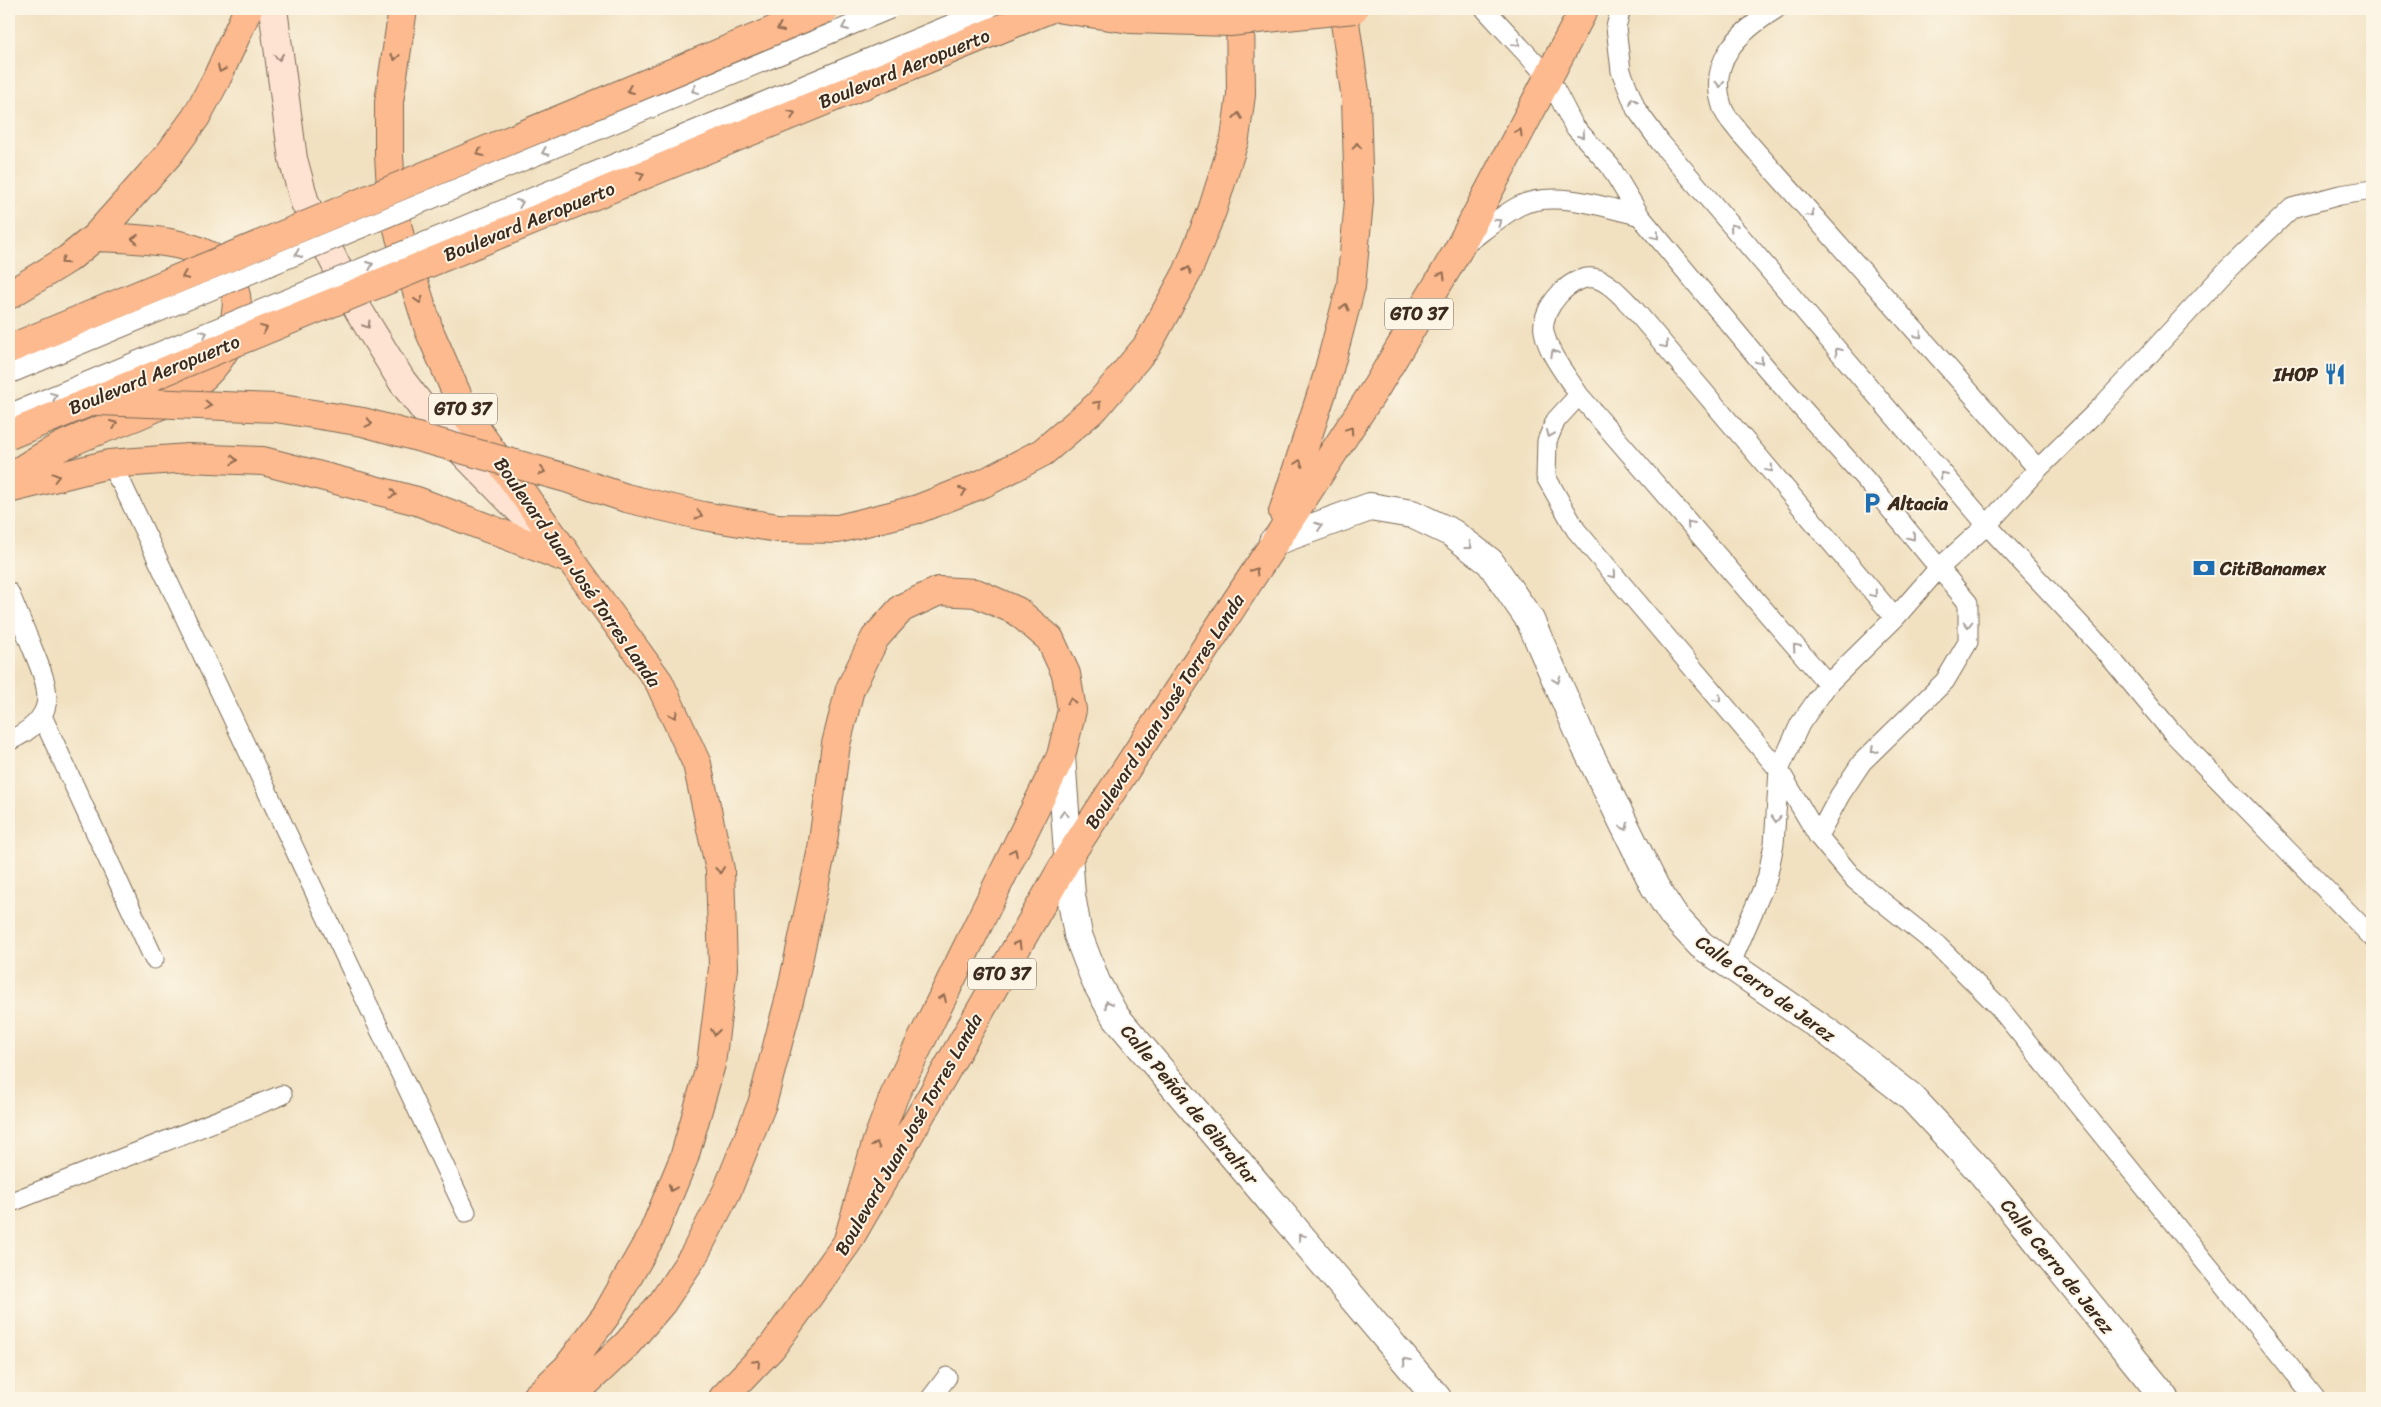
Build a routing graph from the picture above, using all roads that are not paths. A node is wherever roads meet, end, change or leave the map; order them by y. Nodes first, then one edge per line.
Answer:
1 (248, 9) edge
2 (273, 9) edge
3 (403, 9) edge
4 (825, 9) edge
5 (890, 9) edge
6 (988, 9) edge
7 (1049, 9) edge
8 (1062, 9) edge
9 (1240, 9) edge
10 (1343, 9) edge
11 (1354, 9) edge
12 (1486, 9) edge
13 (1584, 9) edge
14 (1621, 9) edge
15 (1776, 9) edge
16 (1549, 78) junction
17 (2372, 190) edge
18 (1640, 216) junction
19 (95, 236) junction
20 (1458, 250) junction
21 (9, 295) edge
22 (9, 349) edge
23 (9, 374) edge
24 (1579, 395) junction
25 (89, 400) junction
26 (9, 414) edge
27 (9, 435) edge
28 (109, 464) junction
29 (2038, 469) junction
30 (9, 478) edge
31 (9, 489) edge
32 (1986, 525) junction
33 (1273, 542) junction
34 (568, 560) junction
35 (1938, 569) junction
36 (9, 592) edge
37 (1895, 618) junction
38 (1828, 684) junction
39 (42, 716) junction
40 (9, 741) edge
41 (1061, 756) junction
42 (1779, 770) junction
43 (1818, 836) junction
44 (1068, 858) junction
45 (2372, 937) edge
46 (154, 959) dead end
47 (1730, 965) junction
48 (282, 1095) dead end
49 (9, 1203) edge
50 (466, 1212) dead end
51 (847, 1243) junction
52 (947, 1377) dead end
53 (535, 1398) edge
54 (570, 1398) edge
55 (723, 1398) edge
56 (931, 1398) edge
57 (1437, 1398) edge
58 (2165, 1398) edge
59 (2315, 1398) edge

1 -> 19 main road
2 -> 34 street
3 -> 34 main road, Boulevard Juan José Torres Landa / GTO 37, bridge
4 -> 22 main road, bridge
5 -> 23 lane, bridge
26 -> 6 lane, bridge
25 -> 7 main road, Boulevard Aeropuerto, bridge
8 - 11 main road, bridge
25 -> 9 main road, bridge
33 -> 10 main road
12 -> 16 lane
13 - 16 main road, Boulevard Juan José Torres Landa / GTO 37
32 -> 14 lane
15 -> 29 lane
16 -> 18 lane
20 -> 16 main road, Boulevard Juan José Torres Landa / GTO 37
17 - 29 lane
20 -> 18 lane
18 -> 35 lane
19 -> 21 main road
30 -> 19 main road
33 -> 20 main road, Boulevard Juan José Torres Landa / GTO 37
24 -> 37 lane
38 -> 24 lane
24 -> 42 lane
25 - 27 main road, Boulevard Aeropuerto, bridge
31 -> 28 main road
28 -> 34 main road
28 - 50 lane
29 - 32 lane
32 - 35 lane
32 - 45 lane
44 -> 33 main road, Boulevard Juan José Torres Landa / GTO 37
33 -> 47 street, Calle Cerro de Jerez
34 -> 53 main road, Boulevard Juan José Torres Landa / GTO 37
35 - 37 lane
35 -> 43 lane
36 - 39 lane
37 - 38 lane
38 - 42 lane
39 - 40 lane
39 - 46 lane
44 -> 41 street, Calle Peñón de Gibraltar
51 -> 41 main road
41 -> 54 main road
42 - 43 lane
42 -> 47 lane
43 - 59 lane
51 -> 44 main road, Boulevard Juan José Torres Landa / GTO 37
57 -> 44 street, Calle Peñón de Gibraltar
47 - 58 street, Calle Cerro de Jerez
48 - 49 lane
55 -> 51 main road, Boulevard Juan José Torres Landa / GTO 37
52 - 56 lane

